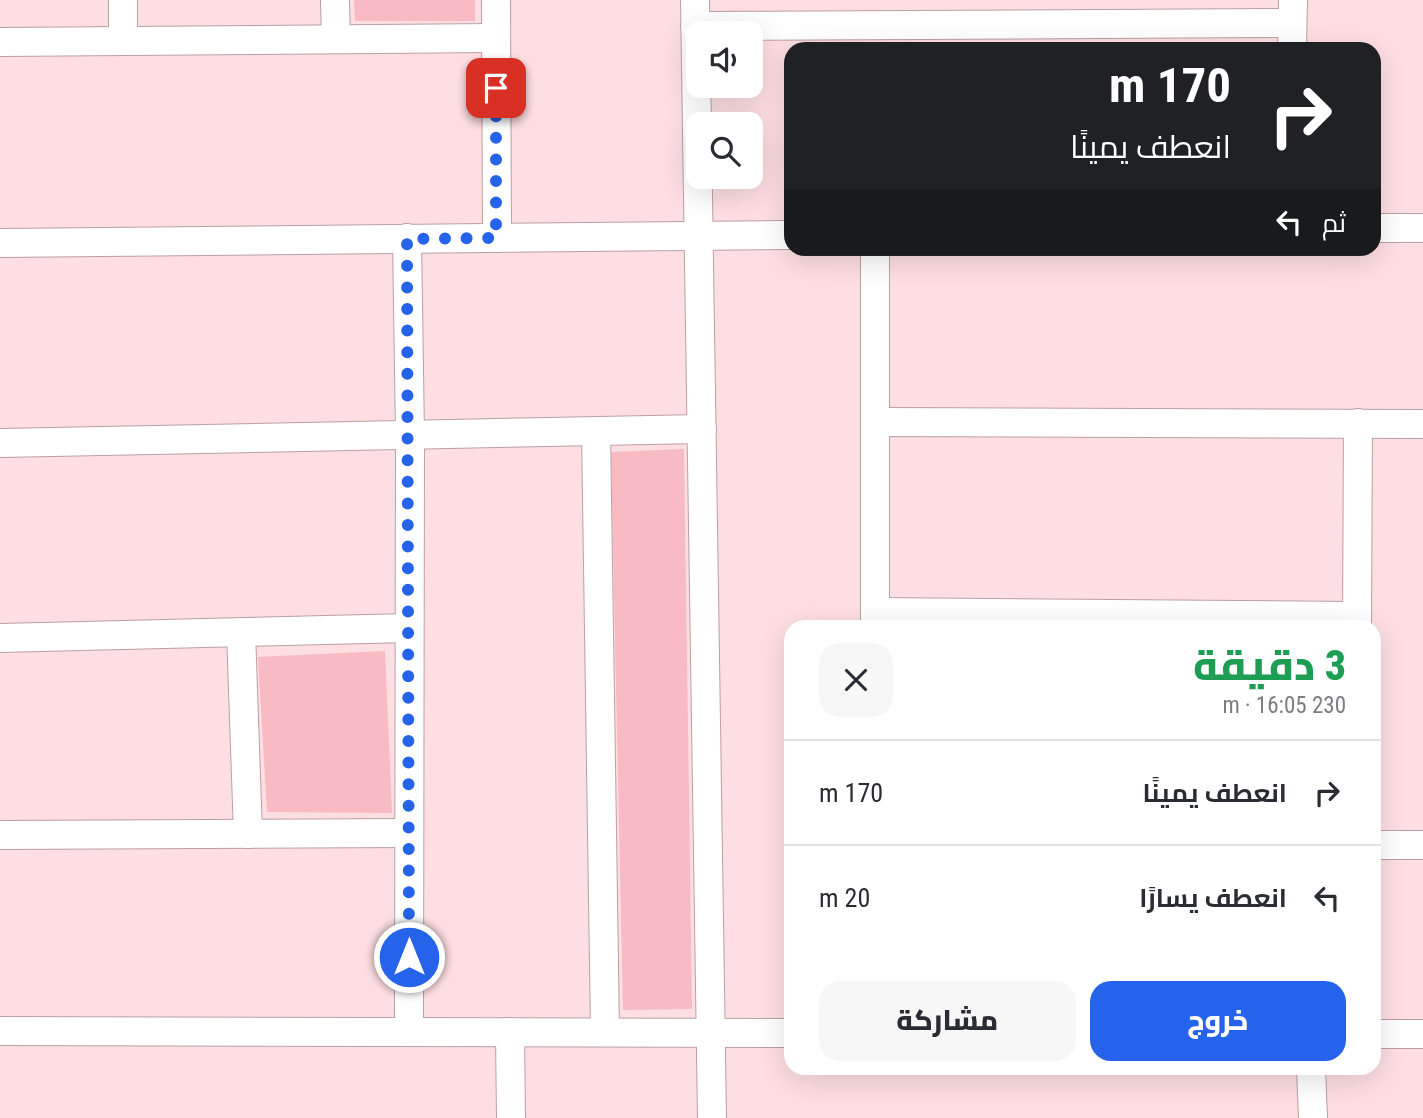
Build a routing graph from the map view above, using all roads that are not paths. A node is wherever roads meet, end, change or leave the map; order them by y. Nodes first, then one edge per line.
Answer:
1 (123, 0) edge
2 (335, 0) edge
3 (496, 0) edge
4 (695, 13) edge
5 (1292, 24) edge
6 (496, 38) junction
7 (336, 39) junction
8 (123, 41) junction
9 (0, 42) edge
10 (1423, 228) edge
11 (1381, 229) edge
12 (784, 235) edge
13 (699, 236) junction
14 (496, 238) junction
15 (407, 239) junction
16 (0, 243) edge
17 (875, 256) edge
18 (875, 422) junction
19 (1358, 424) junction
20 (1423, 424) edge
21 (702, 429) junction
22 (597, 431) junction
23 (410, 435) junction
24 (0, 443) edge
25 (876, 619) edge
26 (1116, 620) edge
27 (1357, 620) edge
28 (410, 628) junction
29 (241, 632) junction
30 (0, 638) edge
31 (409, 833) junction
32 (248, 834) junction
33 (0, 835) edge
34 (1381, 845) edge
35 (1423, 845) edge
36 (0, 1031) edge
37 (409, 1032) junction
38 (510, 1032) junction
39 (605, 1032) junction
40 (711, 1033) junction
41 (784, 1033) edge
42 (1381, 1034) edge
43 (1423, 1034) edge
44 (1311, 1075) edge
45 (511, 1118) edge
46 (712, 1118) edge
47 (1313, 1118) edge

1 - 8 street
2 - 7 street
3 - 6 street
4 - 5 street
4 - 13 street
6 - 7 street
6 - 14 street
7 - 8 street
8 - 9 street
10 - 11 street
12 - 13 street
13 - 14 street
13 - 21 street
14 - 15 street
15 - 16 street
15 - 23 street
17 - 18 street
18 - 19 street
18 - 25 street
19 - 20 street
19 - 27 street
21 - 22 street
21 - 40 street
22 - 23 street
22 - 39 street
23 - 24 street
23 - 28 street
25 - 26 street
28 - 29 street
28 - 31 street
29 - 30 street
29 - 32 street
31 - 32 street
31 - 37 street
32 - 33 street
34 - 35 street
36 - 37 street
37 - 38 street
38 - 39 street
38 - 45 street
39 - 40 street
40 - 41 street
40 - 46 street
42 - 43 street
44 - 47 street

